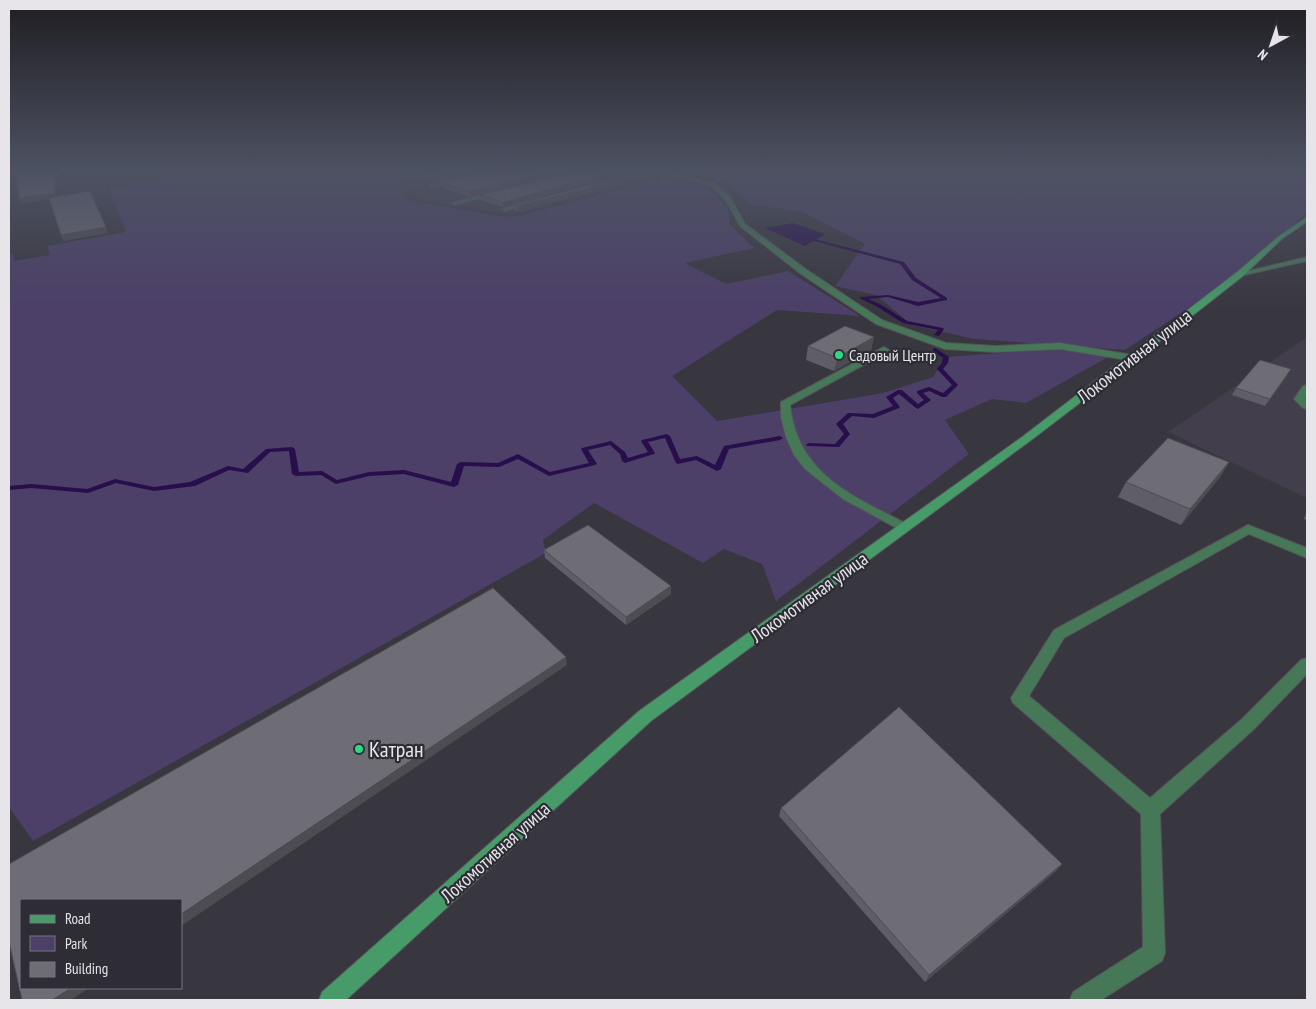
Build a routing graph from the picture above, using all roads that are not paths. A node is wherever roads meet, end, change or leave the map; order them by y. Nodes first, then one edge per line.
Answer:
1 (738, 217) edge
2 (1307, 219) edge
3 (1307, 259) edge
4 (1240, 274) junction
5 (884, 350) dead end
6 (1133, 358) junction
7 (1307, 388) edge
8 (1307, 406) edge
9 (904, 528) junction
10 (1307, 553) edge
11 (1307, 664) edge
12 (1150, 810) junction
13 (330, 1000) edge
14 (1081, 1000) edge

1 - 6 lane
2 - 4 street, Локомотивная улица
3 - 4 lane
4 - 6 street, Локомотивная улица
5 - 9 lane
6 - 9 street, Локомотивная улица
7 - 8 lane
9 - 13 street, Локомотивная улица
10 - 12 lane
11 - 12 lane
12 - 14 lane

